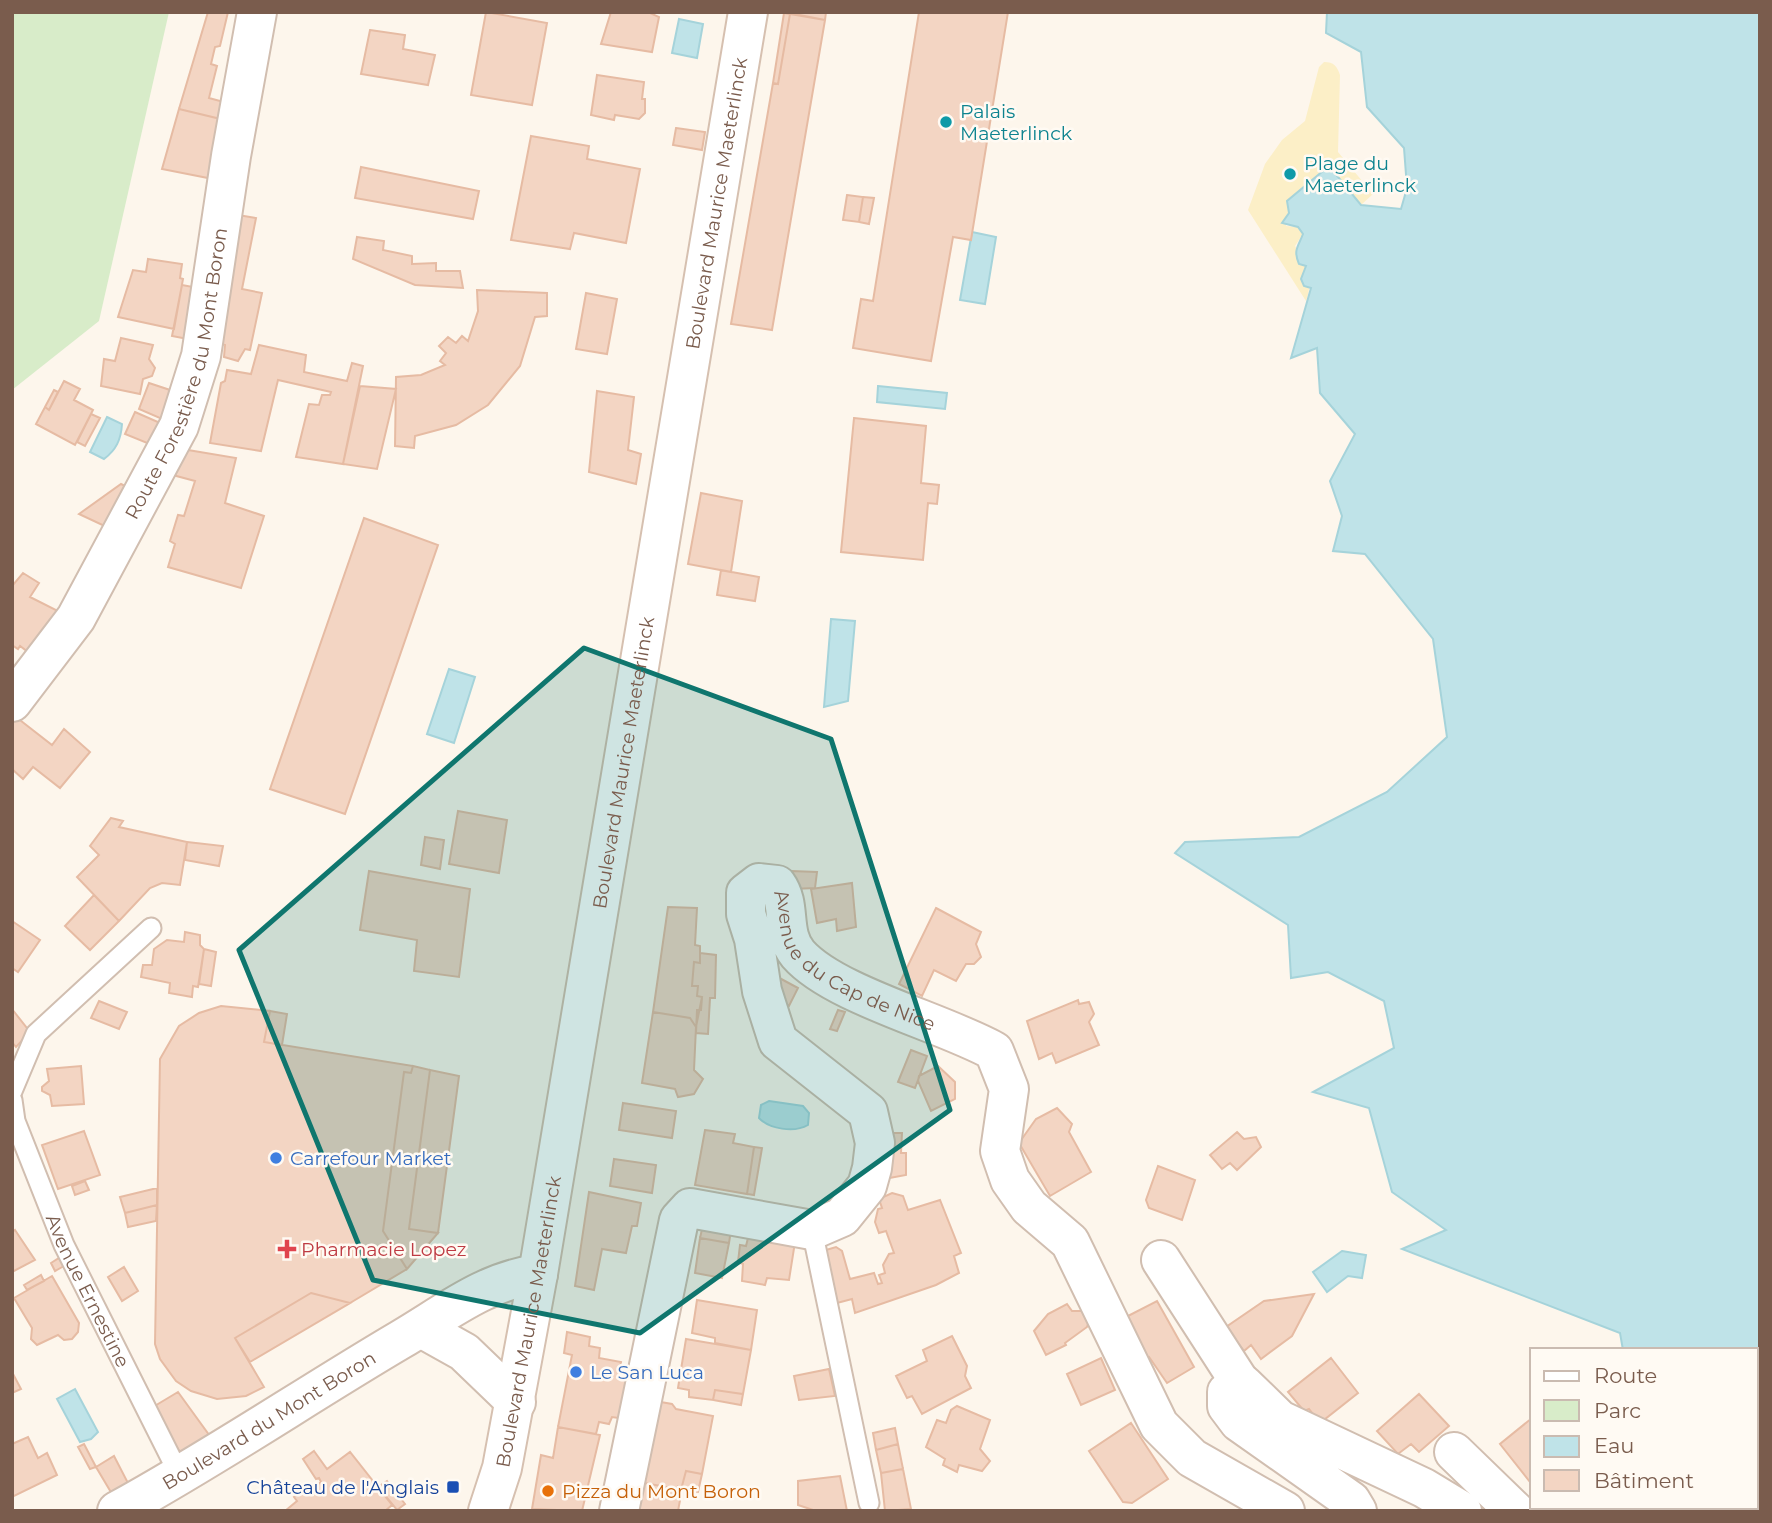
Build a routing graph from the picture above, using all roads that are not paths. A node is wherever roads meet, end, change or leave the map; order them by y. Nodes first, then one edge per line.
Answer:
1 (257, 12) edge
2 (748, 12) edge
3 (12, 702) edge
4 (151, 928) dead end
5 (12, 1091) edge
6 (12, 1100) edge
7 (812, 1230) junction
8 (1161, 1260) dead end
9 (538, 1274) junction
10 (421, 1328) junction
11 (1241, 1384) junction
12 (516, 1402) junction
13 (1454, 1452) dead end
14 (180, 1476) junction
15 (869, 1503) dead end
16 (490, 1510) edge
17 (117, 1511) edge
18 (619, 1511) edge
19 (1284, 1511) edge
20 (1357, 1511) edge
21 (1462, 1511) edge
22 (1514, 1511) edge

1 - 3 street, Route Forestière du Mont Boron
2 - 9 street, Boulevard Maurice Maeterlinck
4 - 5 lane
6 - 14 lane, Avenue Ernestine
7 - 15 lane
7 - 18 street
7 - 19 street, Avenue du Cap de Nice
8 - 11 street
9 - 10 street, Boulevard du Mont Boron
9 - 12 street, Boulevard Maurice Maeterlinck
10 - 12 street
10 - 14 street, Boulevard du Mont Boron
11 - 20 street
11 - 21 street
12 - 16 street, Boulevard Maurice Maeterlinck
13 - 22 street
14 - 17 street, Boulevard du Mont Boron

